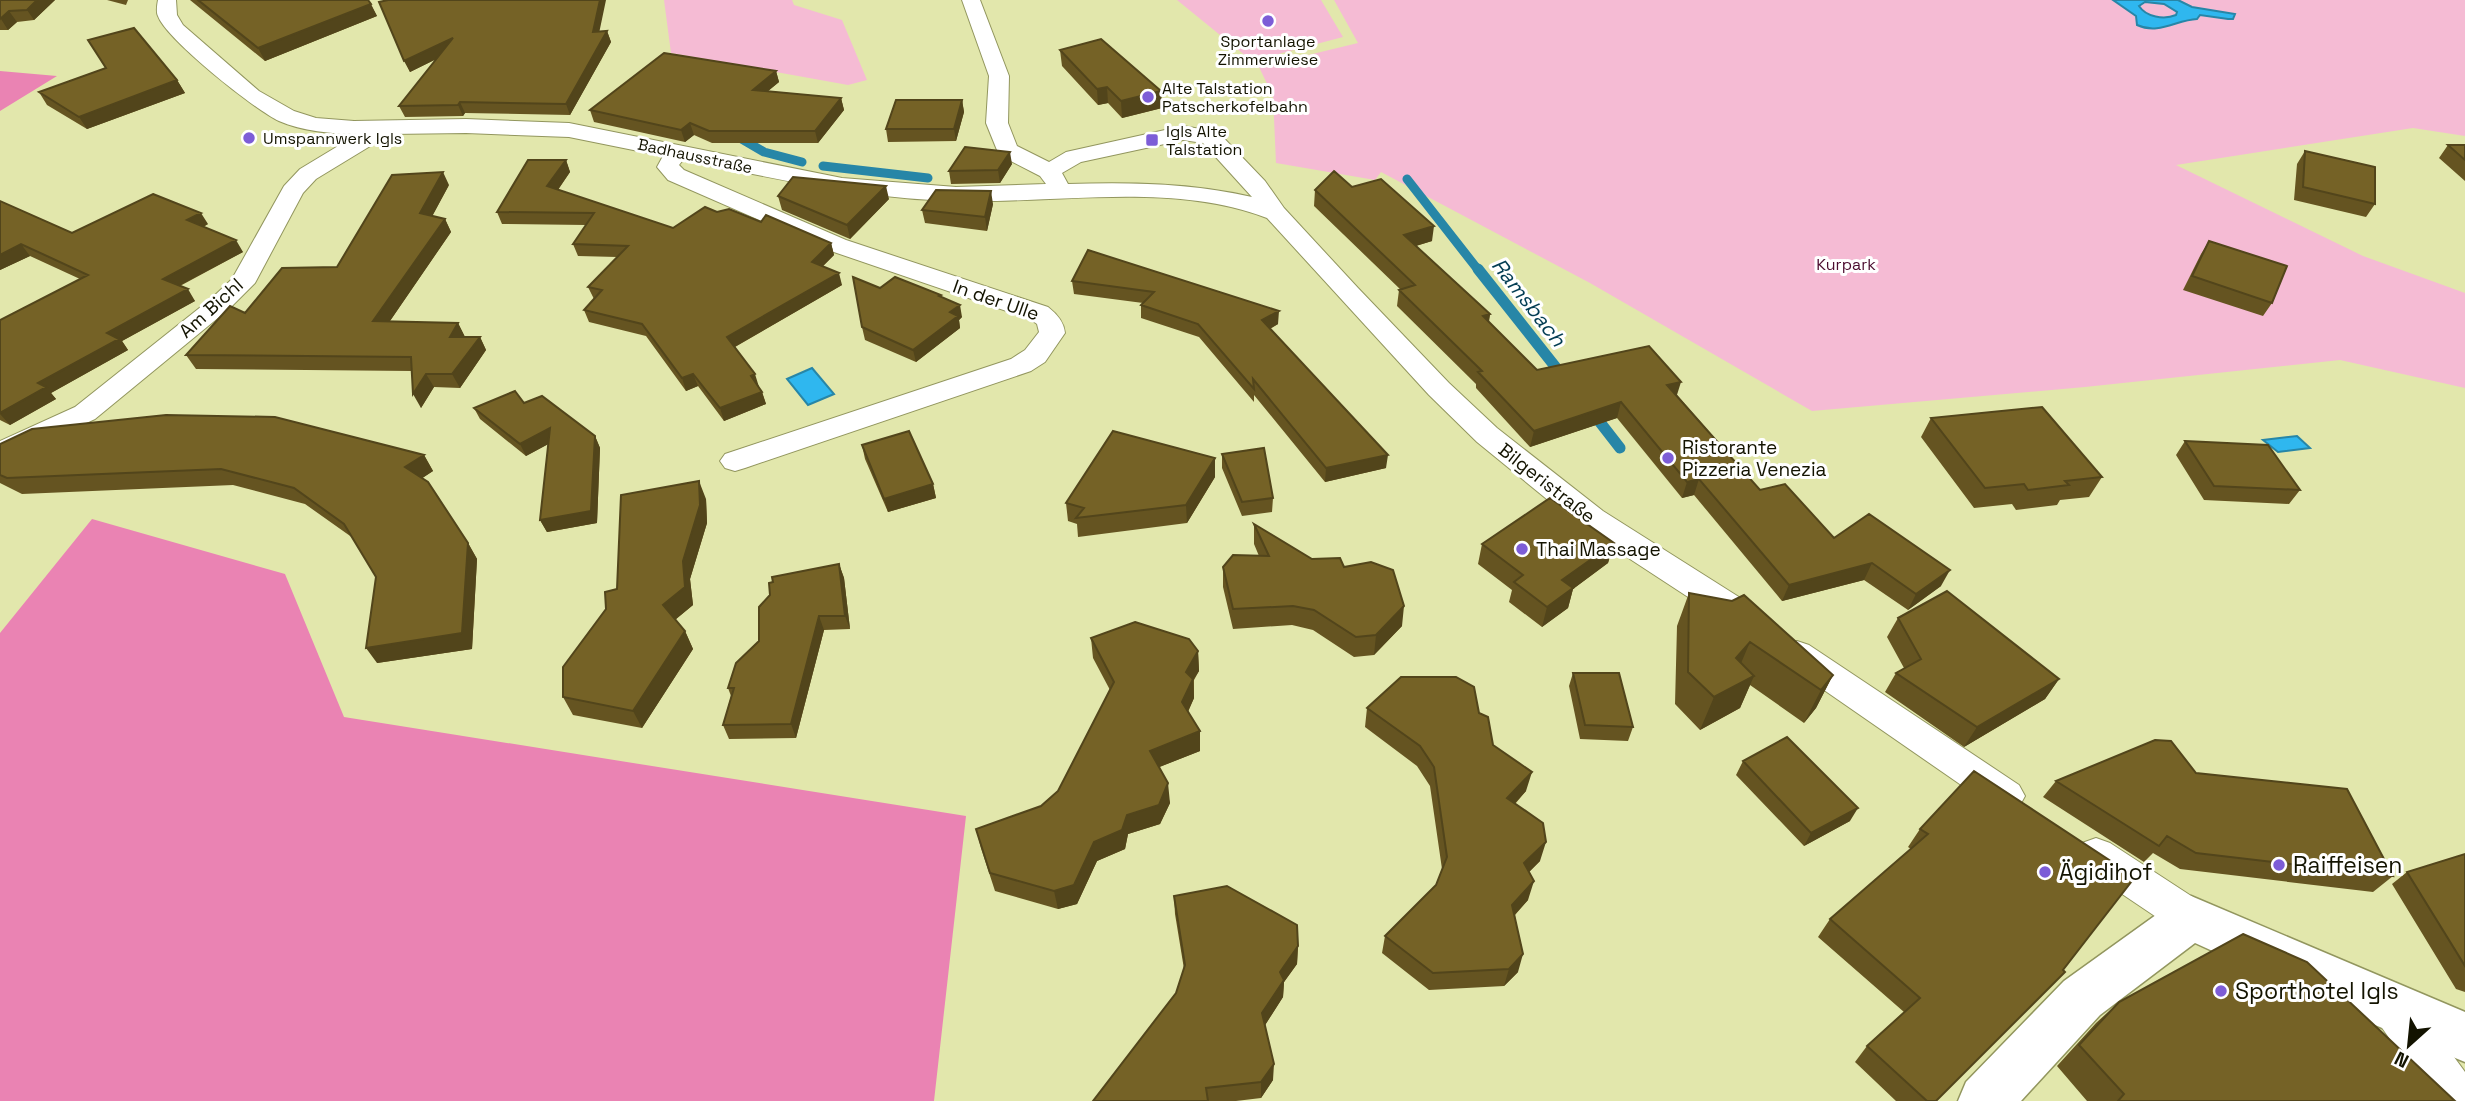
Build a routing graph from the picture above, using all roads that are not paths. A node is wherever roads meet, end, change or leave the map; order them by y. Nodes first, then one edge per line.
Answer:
1 (167, 0) edge
2 (971, 0) edge
3 (386, 128) junction
4 (678, 152) junction
5 (1055, 181) junction
6 (1275, 213) junction
7 (0, 453) edge
8 (735, 461) dead end
9 (2028, 810) edge
10 (2075, 841) edge
11 (2192, 918) junction
12 (2393, 1008) junction
13 (2465, 1037) edge
14 (1985, 1101) edge
15 (2459, 1101) edge

1 - 3 street, Badhausstraße
2 - 5 street
3 - 4 street, Badhausstraße
3 - 7 street, Am Bichl
4 - 5 street, Badhausstraße
4 - 8 street, In der Ulle
5 - 6 street, Badhausstraße
5 - 6 street, Bilgeristraße
6 - 9 street, Bilgeristraße
10 - 11 street
11 - 12 main road
11 - 14 main road
12 - 13 main road
12 - 15 street

